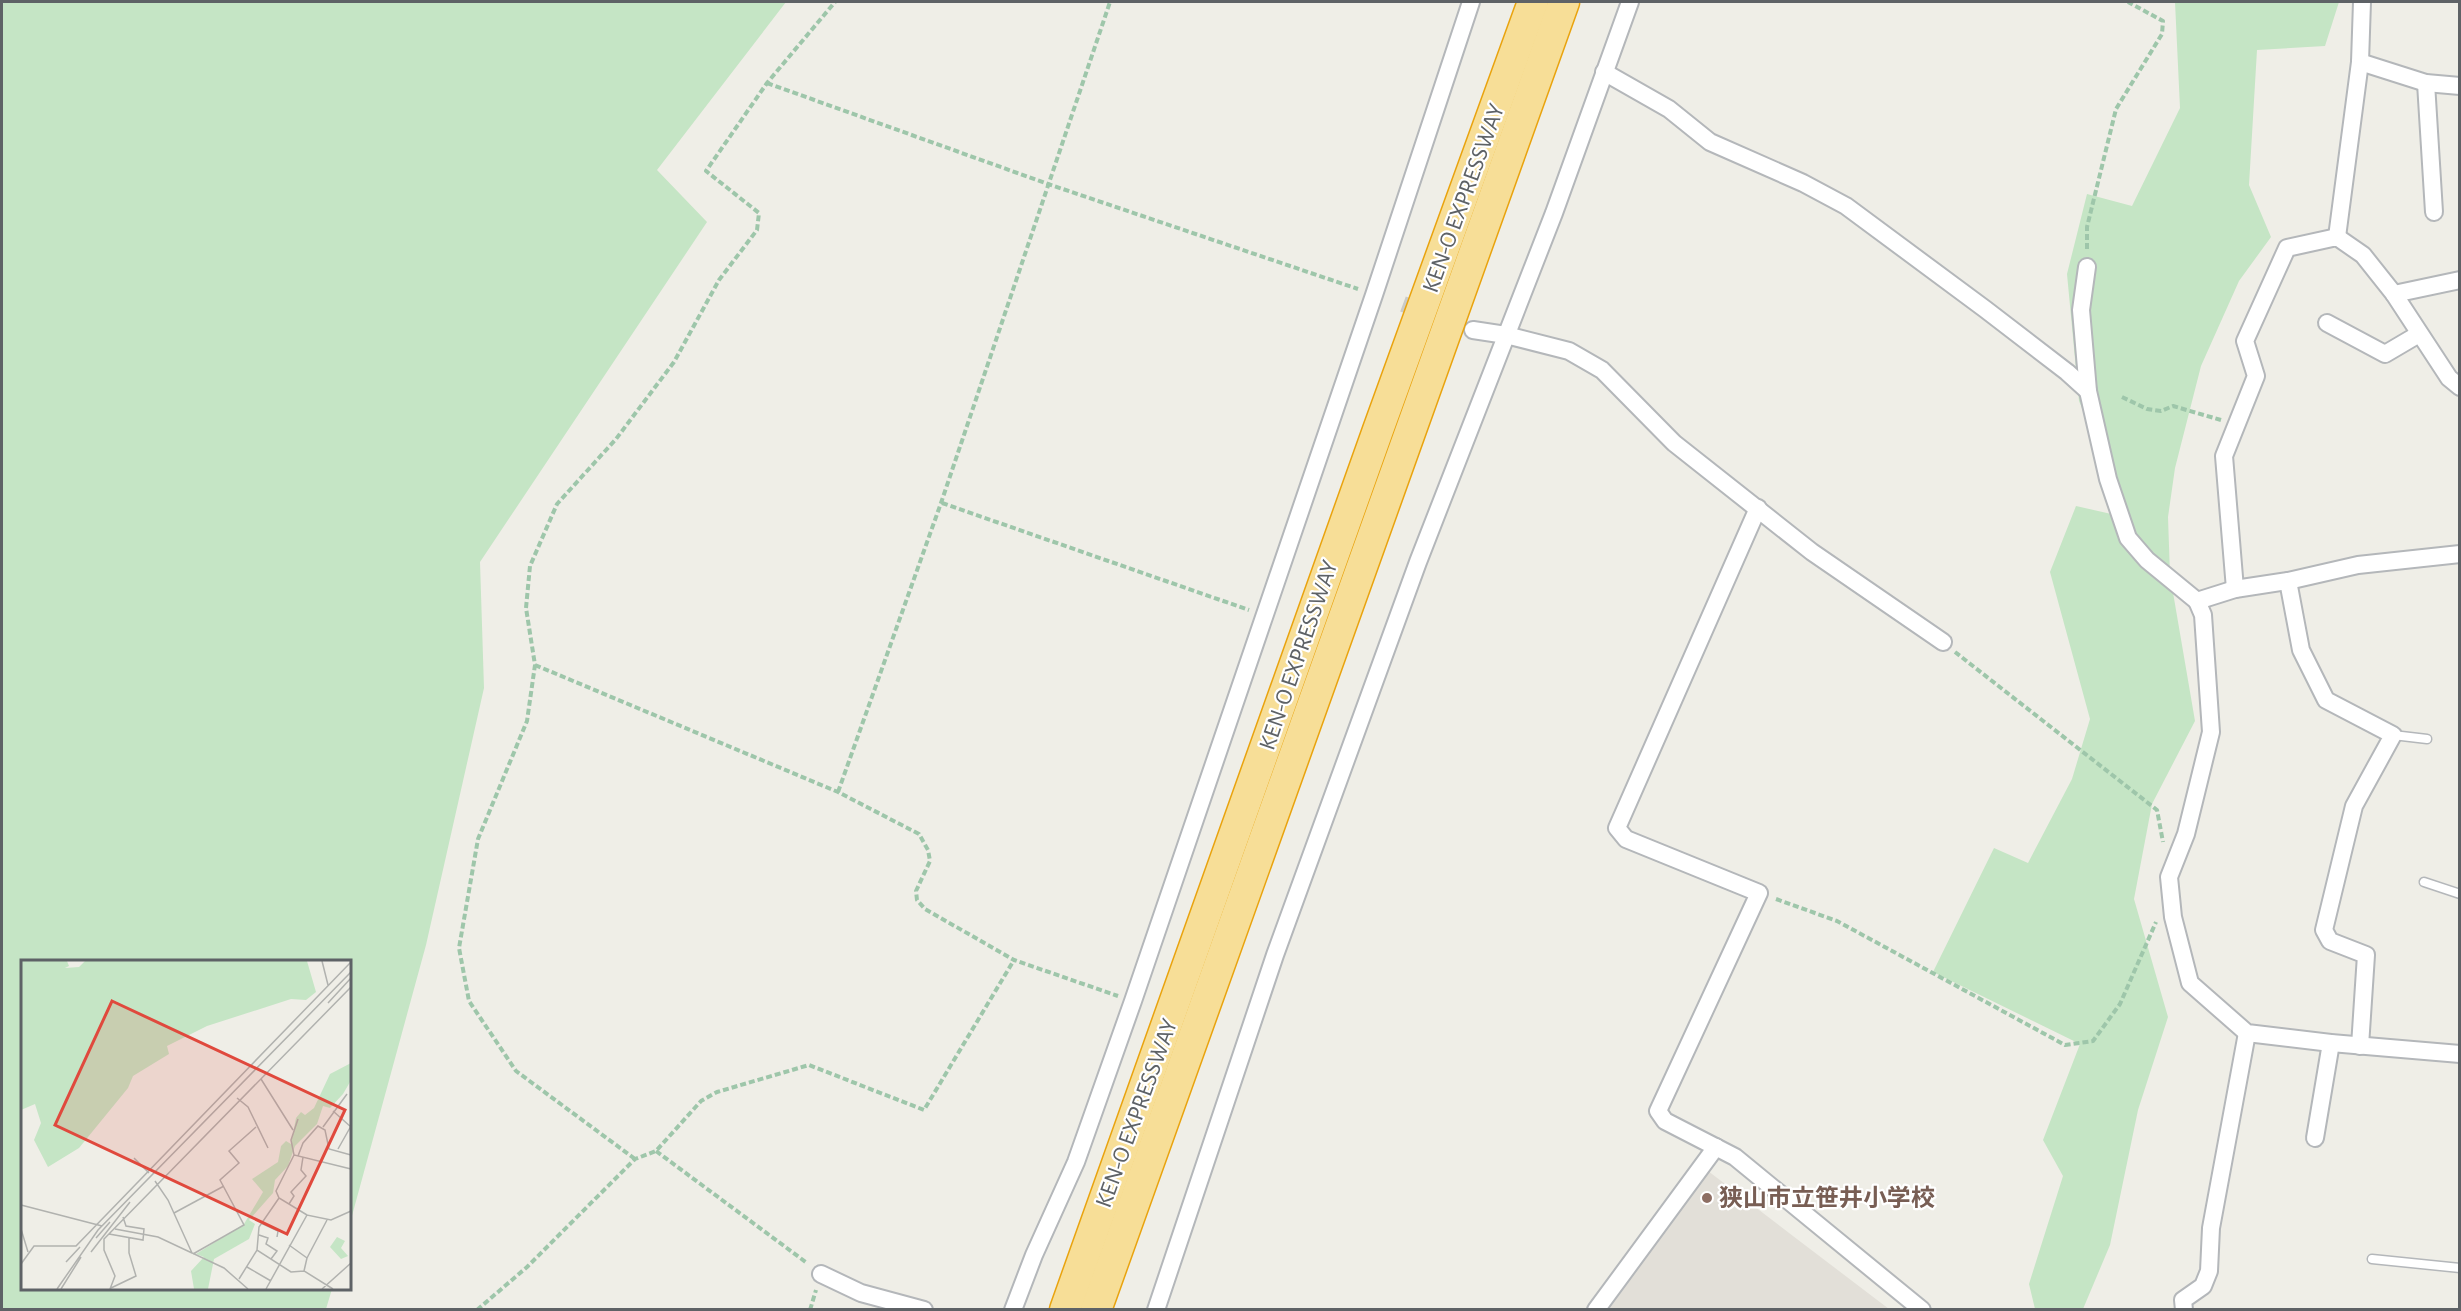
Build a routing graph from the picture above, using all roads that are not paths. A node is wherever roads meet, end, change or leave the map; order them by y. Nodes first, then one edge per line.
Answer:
1 (1471, 2) edge
2 (1533, 2) edge
3 (1564, 2) edge
4 (1630, 2) edge
5 (2362, 2) edge
6 (2360, 62) junction
7 (1604, 72) junction
8 (2426, 83) junction
9 (2460, 86) edge
10 (2434, 212) dead end
11 (2337, 237) junction
12 (2087, 267) road end
13 (2460, 280) edge
14 (2394, 294) junction
15 (2327, 323) dead end
16 (1473, 330) tunnel mouth
17 (1506, 334) junction
18 (2419, 334) junction
19 (2460, 387) edge
20 (2088, 391) junction
21 (1758, 508) junction
22 (2458, 559) edge
23 (2288, 581) junction
24 (2235, 589) junction
25 (2197, 601) junction
26 (1943, 642) road end
27 (2393, 735) junction
28 (2427, 739) dead end
29 (2424, 882) dead end
30 (2460, 894) edge
31 (2247, 1033) junction
32 (2331, 1043) junction
33 (2360, 1046) junction
34 (2460, 1054) edge
35 (2316, 1138) dead end
36 (1716, 1147) junction
37 (2372, 1258) dead end
38 (2460, 1268) edge
39 (821, 1274) road end
40 (924, 1310) edge
41 (1013, 1310) edge
42 (1065, 1310) edge
43 (1096, 1310) edge
44 (1156, 1310) edge
45 (1596, 1310) edge
46 (1922, 1310) edge
47 (2184, 1310) edge

1 - 41 street
2 - 42 highway, KEN-O EXPRESSWAY
3 - 43 highway, KEN-O EXPRESSWAY
4 - 7 street
5 - 6 street
6 - 8 street
6 - 11 street
7 - 17 street
7 - 20 street
8 - 9 street
8 - 10 street
11 - 14 street
11 - 24 street
12 - 20 street
13 - 14 street
14 - 18 street
15 - 18 street
16 - 17 street
17 - 21 street
17 - 44 street
18 - 19 street
20 - 25 street
21 - 26 street
21 - 36 street
22 - 23 street
23 - 24 street
23 - 27 street
24 - 25 street
25 - 31 street
27 - 28 lane
27 - 33 street
29 - 30 lane
31 - 32 street
31 - 47 street
32 - 33 street
32 - 35 street
33 - 34 street
36 - 45 street
36 - 46 street
37 - 38 lane
39 - 40 street

